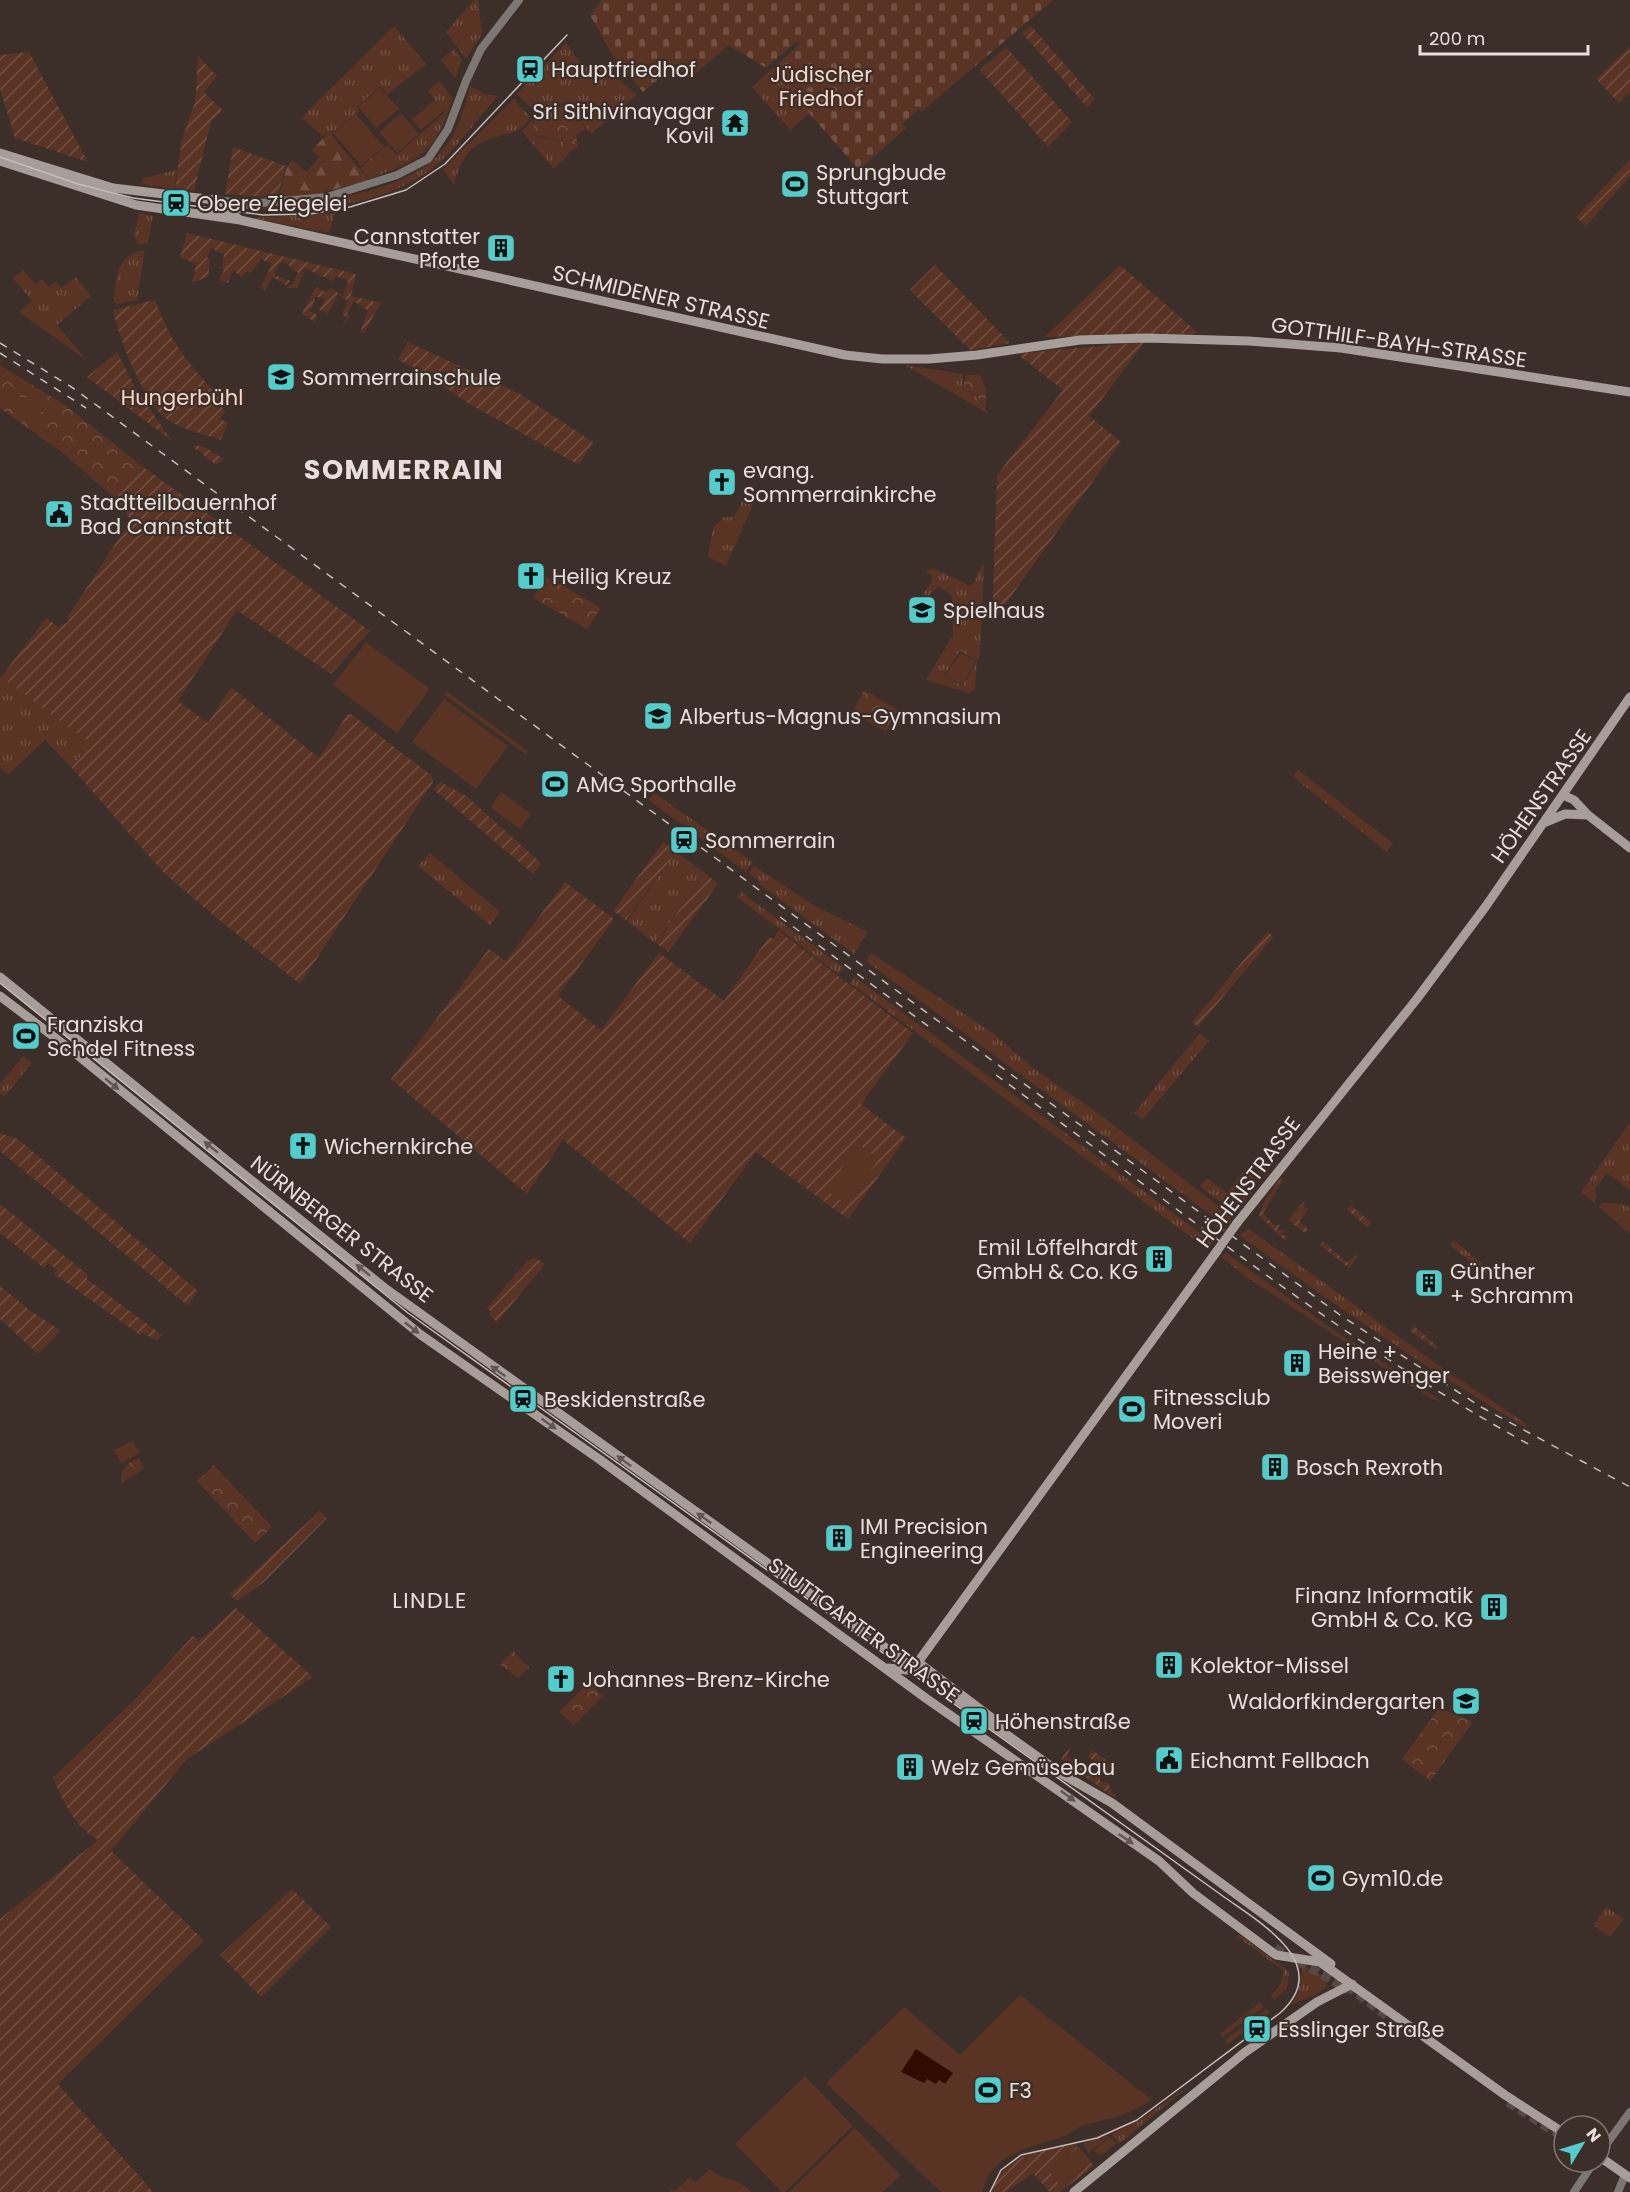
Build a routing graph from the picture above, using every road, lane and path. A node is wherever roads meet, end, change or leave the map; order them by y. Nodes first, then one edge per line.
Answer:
1 (519, 0) edge
2 (0, 153) edge
3 (0, 161) edge
4 (215, 200) junction
5 (250, 204) junction
6 (226, 209) junction
7 (204, 214) junction
8 (240, 219) junction
9 (1080, 340) joint
10 (1630, 392) edge
11 (1630, 697) edge
12 (1563, 795) junction
13 (1584, 815) junction
14 (1544, 823) junction
15 (1630, 848) edge
16 (0, 977) edge
17 (0, 996) edge
18 (457, 1341) junction
19 (435, 1345) junction
20 (475, 1354) junction
21 (454, 1358) junction
22 (476, 1374) joint
23 (672, 1495) joint
24 (916, 1665) junction
25 (885, 1668) junction
26 (917, 1691) junction
27 (1171, 1847) junction
28 (1159, 1861) junction
29 (1288, 1936) dead end
30 (1300, 1940) junction
31 (1275, 1948) tunnel mouth
32 (1311, 1949) junction
33 (1297, 1958) junction
34 (1328, 1968) junction
35 (1352, 1984) junction
36 (1331, 1994) junction
37 (1630, 2112) edge
38 (1552, 2125) edge
39 (1612, 2138) edge
40 (1612, 2164) edge
41 (1586, 2174) edge
42 (1628, 2177) edge
43 (1074, 2192) edge
44 (1574, 2192) edge
45 (1618, 2192) edge

1 - 5 street
2 - 4 main road
3 - 7 main road, SCHMIDENER STRASSE
4 - 5 street
4 - 6 main road, SCHMIDENER STRASSE
5 - 6 street
6 - 7 street, SCHMIDENER STRASSE
6 - 8 main road, SCHMIDENER STRASSE
7 - 8 main road, SCHMIDENER STRASSE
8 - 9 main road, SCHMIDENER STRASSE
9 - 10 main road, GOTTHILF-BAYH-STRASSE
11 - 12 main road, HÖHENSTRASSE
12 - 13 main road
12 - 14 main road, HÖHENSTRASSE
13 - 14 main road
13 - 15 main road
14 - 24 main road, HÖHENSTRASSE, bridge
18 -> 16 main road, NÜRNBERGER STRASSE
17 -> 19 main road, NÜRNBERGER STRASSE
18 - 19 main road
18 - 20 main road, NÜRNBERGER STRASSE
19 - 21 main road, NÜRNBERGER STRASSE
20 - 21 main road
23 -> 20 main road, NÜRNBERGER STRASSE
21 - 22 main road, NÜRNBERGER STRASSE
22 -> 25 main road, STUTTGARTER STRASSE
24 -> 23 main road, STUTTGARTER STRASSE
24 - 25 main road
24 - 26 main road
24 - 27 main road, STUTTGARTER STRASSE
25 - 26 main road, STUTTGARTER STRASSE
26 -> 28 main road, STUTTGARTER STRASSE
27 - 29 main road
27 - 30 main road, STUTTGARTER STRASSE
28 - 31 main road
28 - 33 main road, STUTTGARTER STRASSE
30 - 32 main road, STUTTGARTER STRASSE
30 - 33 main road
32 - 33 main road
32 - 35 main road, STUTTGARTER STRASSE
33 - 34 main road, STUTTGARTER STRASSE
34 - 35 main road, STUTTGARTER STRASSE
34 - 36 main road
35 - 36 main road
35 - 38 main road, STUTTGARTER STRASSE
36 - 43 main road
37 - 39 street
40 - 42 main road
41 - 44 street
42 - 45 street

